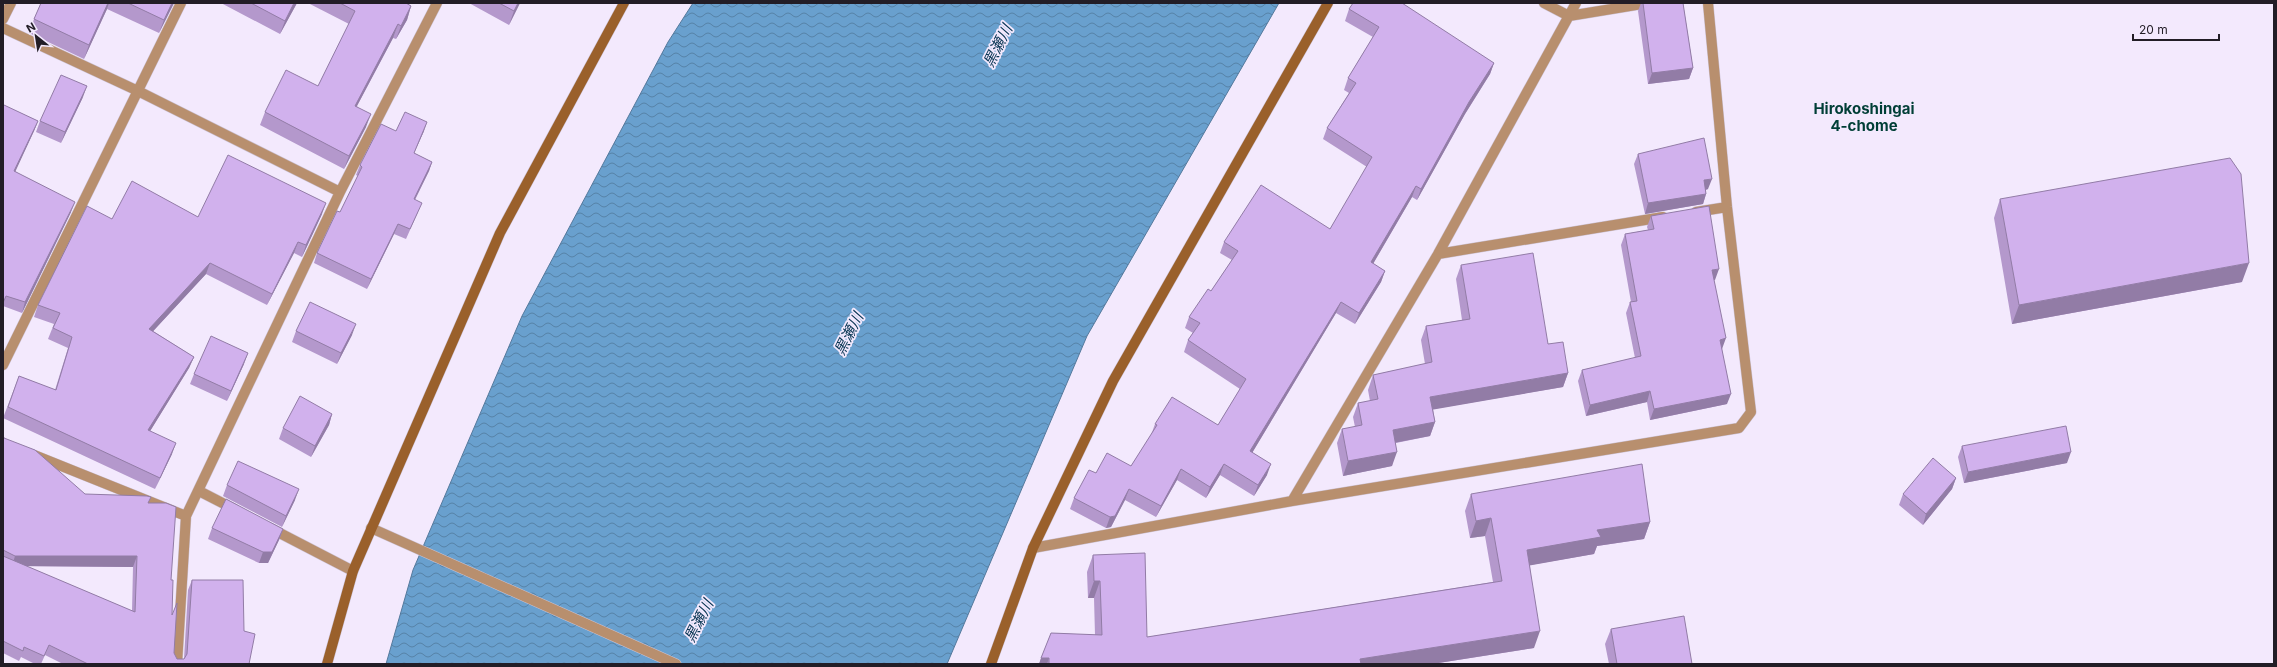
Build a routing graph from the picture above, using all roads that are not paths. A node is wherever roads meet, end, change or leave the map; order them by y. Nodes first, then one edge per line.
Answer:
1 (11, 3) edge
2 (181, 3) edge
3 (437, 3) edge
4 (624, 3) edge
5 (1328, 3) edge
6 (1544, 3) edge
7 (1576, 3) edge
8 (1648, 3) edge
9 (1708, 3) edge
10 (1569, 16) junction
11 (3, 19) edge
12 (3, 28) edge
13 (138, 92) junction
14 (340, 192) junction
15 (1727, 207) junction
16 (1688, 213) edge
17 (1672, 216) edge
18 (1438, 254) junction
19 (3, 365) edge
20 (25, 451) edge
21 (199, 491) junction
22 (1292, 501) junction
23 (241, 513) edge
24 (186, 516) junction
25 (262, 524) edge
26 (371, 528) junction
27 (1033, 548) junction
28 (353, 571) junction
29 (177, 664) edge
30 (327, 664) edge
31 (676, 664) edge
32 (990, 664) edge

1 - 11 street
2 - 13 street
3 - 14 street
4 - 26 street
5 - 27 street
6 - 10 street
7 - 10 street
8 - 10 street
9 - 15 street
10 - 18 street
12 - 13 street
13 - 14 street
13 - 19 street
14 - 21 street
15 - 16 street
15 - 22 street
17 - 18 street
18 - 22 street
20 - 24 street
21 - 23 street
21 - 24 street
22 - 27 street
24 - 29 street
25 - 28 street
26 - 28 street
26 - 31 street
27 - 32 street
28 - 30 street

